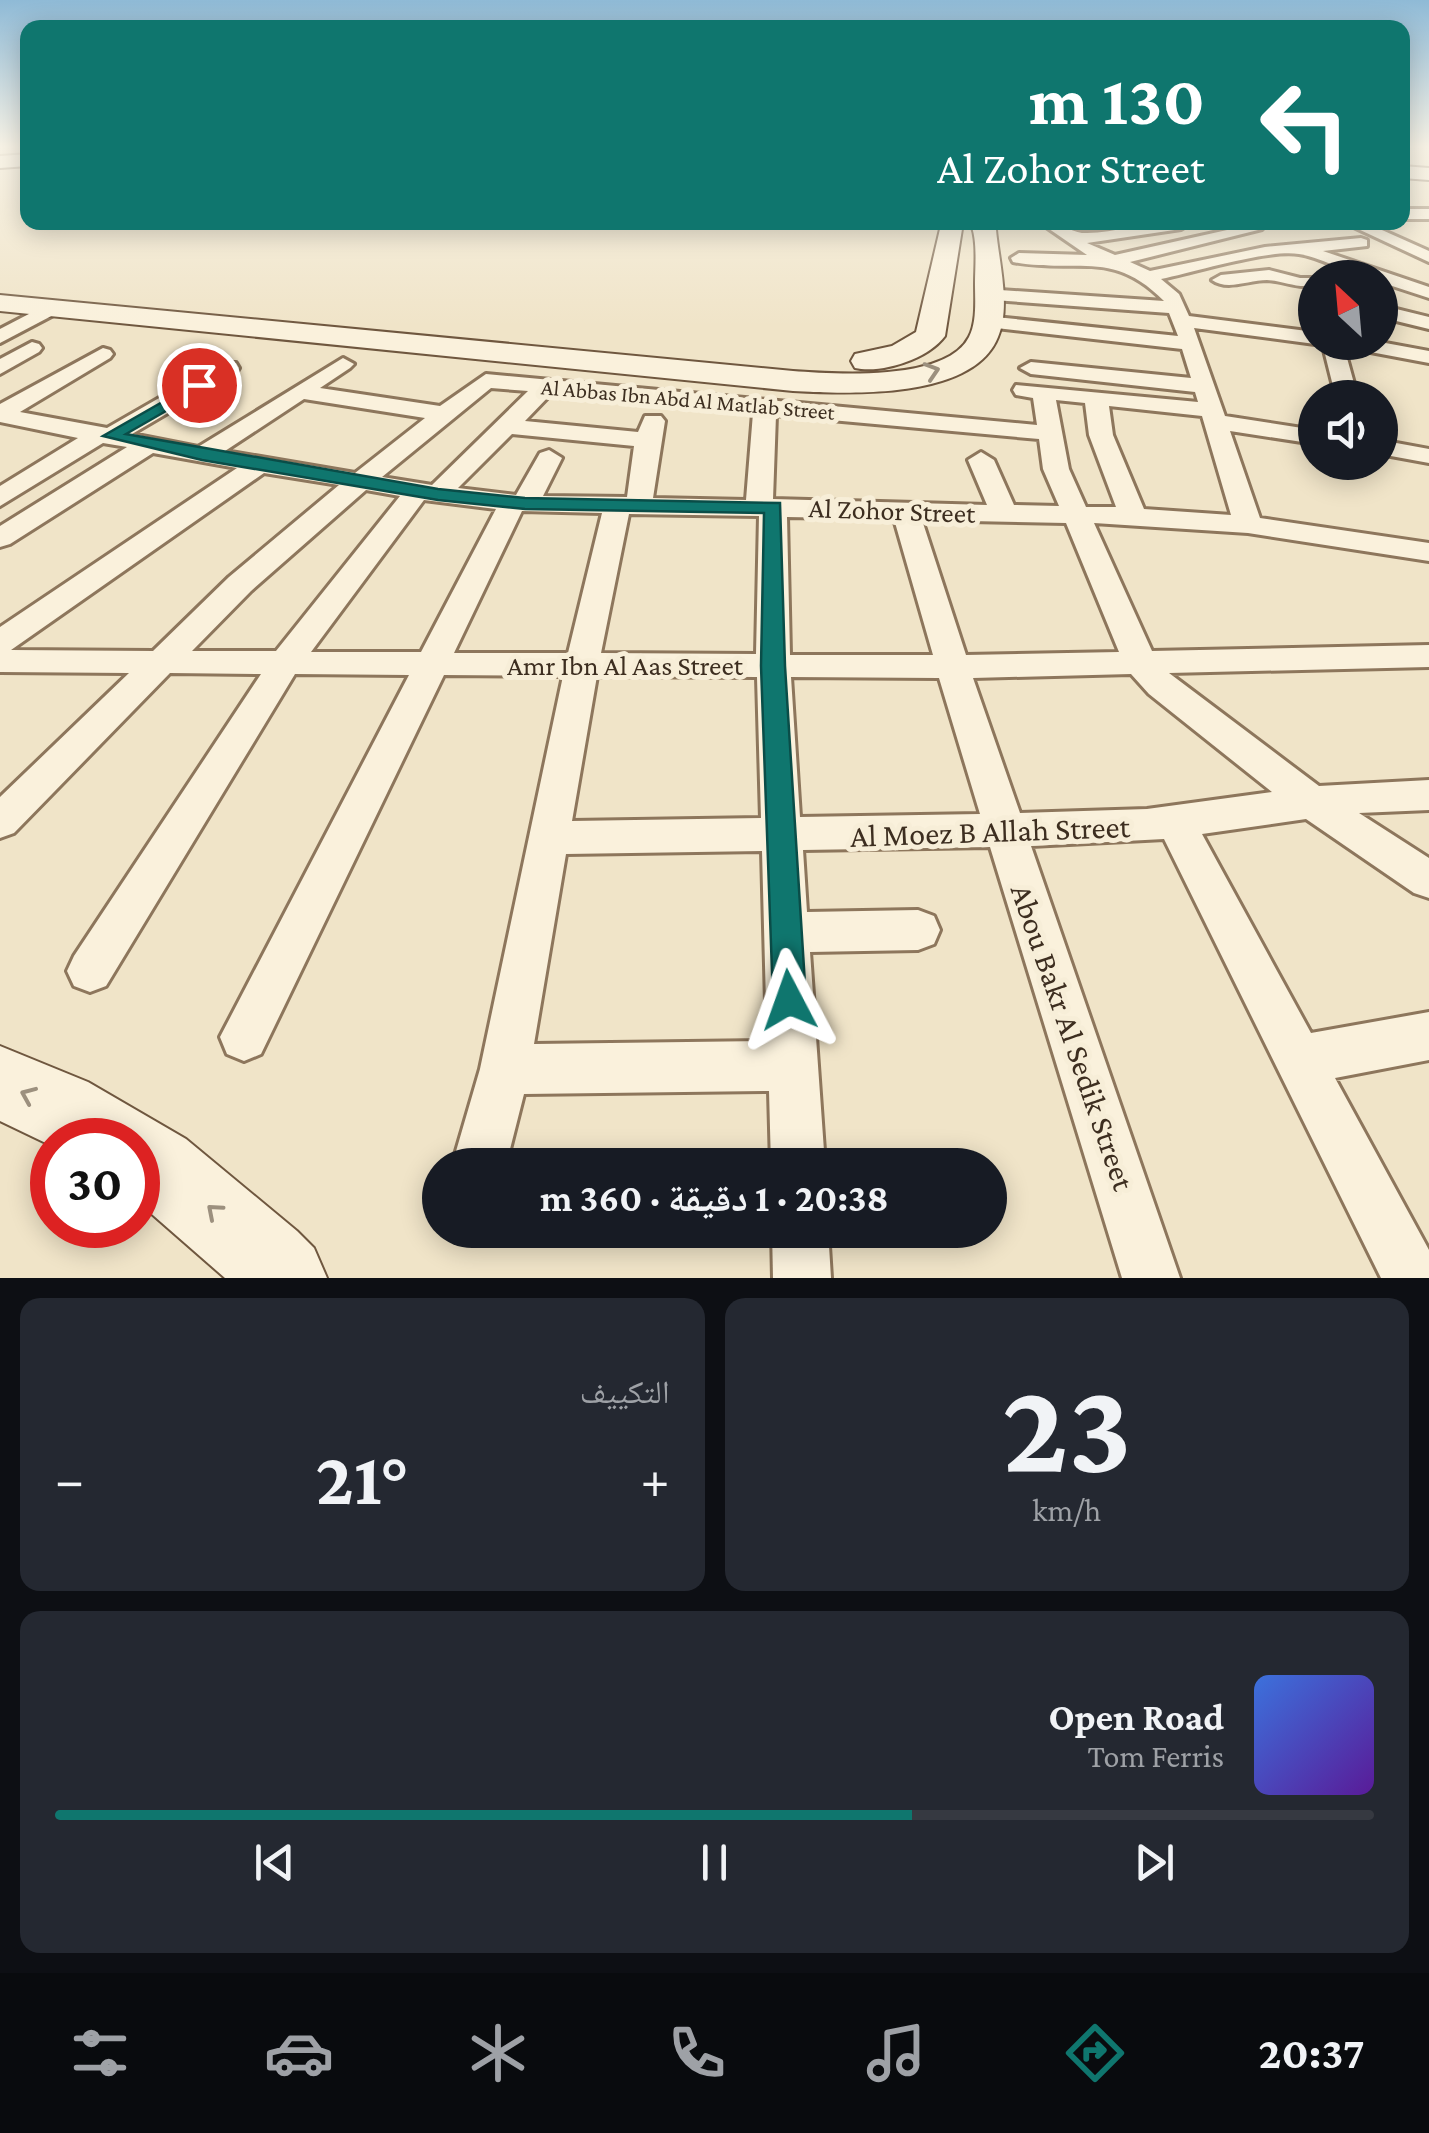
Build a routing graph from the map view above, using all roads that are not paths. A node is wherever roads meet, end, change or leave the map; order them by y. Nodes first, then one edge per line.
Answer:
1 (951, 230) edge
2 (986, 230) edge
3 (1063, 230) edge
4 (1141, 230) edge
5 (1235, 230) edge
6 (1259, 230) edge
7 (1369, 230) edge
8 (1072, 240) junction
9 (1362, 244) dead end
10 (1297, 248) junction
11 (1429, 256) edge
12 (1019, 258) dead end
13 (1327, 260) edge
14 (1102, 266) junction
15 (1429, 272) edge
16 (1398, 281) edge
17 (1155, 282) junction
18 (1298, 282) edge
19 (0, 284) edge
20 (1398, 286) edge
21 (1429, 293) edge
22 (0, 303) edge
23 (986, 308) junction
24 (50, 310) junction
25 (1180, 315) junction
26 (1398, 315) edge
27 (1429, 323) edge
28 (1298, 335) edge
29 (0, 338) edge
30 (1191, 344) junction
31 (32, 348) dead end
32 (1398, 351) edge
33 (103, 354) dead end
34 (1429, 357) edge
35 (343, 364) dead end
36 (0, 368) edge
37 (228, 368) dead end
38 (1033, 383) junction
39 (546, 386) junction
40 (1202, 386) junction
41 (301, 392) junction
42 (662, 396) junction
43 (1096, 398) junction
44 (765, 406) junction
45 (445, 414) junction
46 (1211, 416) junction
47 (5, 419) edge
48 (506, 426) junction
49 (1048, 433) junction
50 (1298, 434) edge
51 (106, 435) junction
52 (647, 440) junction
53 (150, 444) junction
54 (1398, 450) edge
55 (202, 455) junction
56 (1429, 456) edge
57 (549, 458) dead end
58 (981, 460) dead end
59 (260, 464) junction
60 (364, 482) junction
61 (428, 493) junction
62 (0, 498) edge
63 (519, 503) junction
64 (628, 505) junction
65 (766, 507) junction
66 (905, 510) junction
67 (1004, 514) junction
68 (1074, 514) junction
69 (1133, 516) junction
70 (1248, 525) junction
71 (0, 538) edge
72 (1429, 552) edge
73 (0, 642) edge
74 (1429, 656) edge
75 (0, 660) edge
76 (159, 661) junction
77 (286, 662) junction
78 (430, 664) junction
79 (582, 664) junction
80 (1141, 664) junction
81 (773, 666) junction
82 (950, 667) junction
83 (1429, 795) edge
84 (1314, 804) junction
85 (0, 822) edge
86 (1177, 825) junction
87 (1003, 832) junction
88 (780, 836) junction
89 (548, 838) junction
90 (1429, 880) edge
91 (918, 930) dead end
92 (785, 933) junction
93 (90, 971) dead end
94 (1429, 1036) edge
95 (244, 1037) dead end
96 (1299, 1060) junction
97 (794, 1066) junction
98 (505, 1069) junction
99 (0, 1083) edge
100 (78, 1118) edge
101 (484, 1148) edge
102 (797, 1148) edge
103 (160, 1170) edge
104 (801, 1248) edge
105 (284, 1278) edge
106 (802, 1278) edge
107 (1152, 1278) edge
108 (1412, 1278) edge

1 - 19 street
2 - 23 street
3 - 8 street
4 - 8 street
5 - 14 street
6 - 10 street
7 - 11 street
8 - 14 street
9 - 10 street
10 - 13 street
10 - 17 street
12 - 14 street
14 - 17 street
15 - 16 street
17 - 18 street
17 - 25 street
20 - 21 street
22 - 24 street
24 -> 23 street
23 - 25 street
23 - 30 street
24 - 29 street
25 - 28 street
25 - 30 street
26 - 27 street
30 - 40 street
31 - 36 street
32 - 34 street
33 - 47 street
35 - 41 street
37 - 51 street
38 - 40 street
38 - 43 street
38 - 49 street
39 - 42 street, Al Abbas Ibn Abd Al Matlab Street
39 - 45 street, Al Abbas Ibn Abd Al Matlab Street
39 - 48 street
40 - 46 street
41 - 45 street
41 - 55 street
42 - 44 street, Al Abbas Ibn Abd Al Matlab Street
42 - 52 street
43 - 46 street
43 - 69 street
44 - 49 street, Al Abbas Ibn Abd Al Matlab Street
44 - 65 street
45 - 60 street, Al Abbas Ibn Abd Al Matlab Street
46 - 50 street
46 - 70 street
47 - 51 street, Al Zohor Street
48 - 52 street
48 - 61 street
49 - 68 street
51 - 53 street, Al Zohor Street
51 - 62 street
52 - 64 street
53 - 55 street, Al Zohor Street
53 - 71 street
54 - 56 street
55 - 59 street, Al Zohor Street
57 - 63 street
58 - 67 street
59 - 60 street, Al Zohor Street
59 - 73 street
60 - 61 street, Al Zohor Street
60 - 76 street, Al Abbas Ibn Abd Al Matlab Street
61 - 63 street, Al Zohor Street
61 - 77 street
63 - 64 street, Al Zohor Street
63 - 78 street
64 - 65 street, Al Zohor Street
64 - 79 street
65 - 66 street, Al Zohor Street
65 - 81 street
66 - 67 street, Al Zohor Street
66 - 82 street, Abou Bakr Al Sedik Street
67 - 68 street, Al Zohor Street
68 - 69 street, Al Zohor Street
68 - 80 street
69 - 70 street, Al Zohor Street
70 - 72 street, Al Zohor Street
74 - 80 street, Amr Ibn Al Aas Street
75 - 76 street, Amr Ibn Al Aas Street
76 - 77 street, Amr Ibn Al Aas Street
76 - 85 street, Al Abbas Ibn Abd Al Matlab Street
77 - 78 street, Amr Ibn Al Aas Street
77 - 93 street
78 - 79 street, Amr Ibn Al Aas Street
78 - 95 street
79 - 81 street, Amr Ibn Al Aas Street
79 - 89 street
80 - 82 street, Amr Ibn Al Aas Street
80 - 84 street
81 - 82 street, Amr Ibn Al Aas Street
81 - 88 street
82 - 87 street, Abou Bakr Al Sedik Street
83 - 84 street, Al Moez B Allah Street
84 - 86 street, Al Moez B Allah Street
84 - 90 street
86 - 87 street, Al Moez B Allah Street
86 - 96 street
87 - 88 street, Al Moez B Allah Street
87 - 107 street, Abou Bakr Al Sedik Street
88 - 89 street, Al Moez B Allah Street
88 - 92 street
89 - 98 street
91 - 92 street
92 - 97 street
94 - 96 street
96 - 108 street
97 - 98 street
97 - 102 street
98 - 101 street
100 -> 99 street
105 -> 103 street
104 - 106 street

